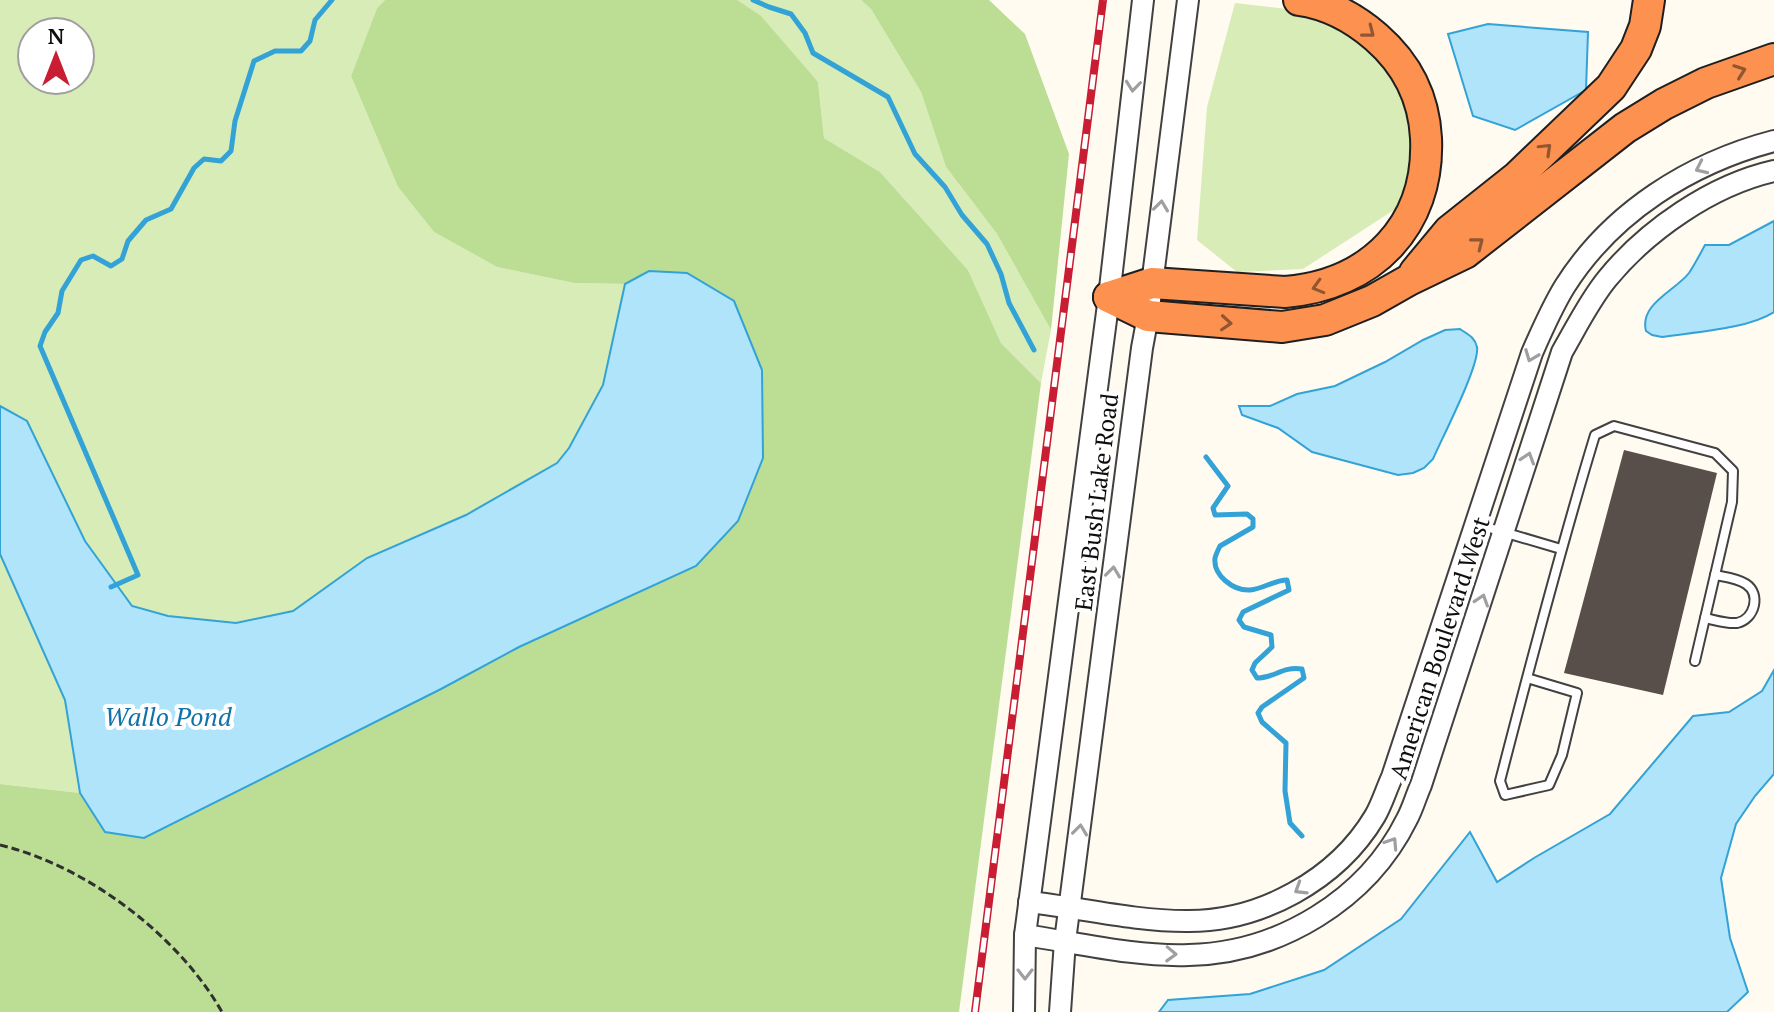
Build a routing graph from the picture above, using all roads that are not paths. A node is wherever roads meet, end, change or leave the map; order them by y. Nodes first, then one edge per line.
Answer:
1 (1299, 0) edge
2 (1649, 0) edge
3 (1142, 4) edge
4 (1187, 6) edge
5 (1774, 59) edge
6 (1774, 141) edge
7 (1774, 171) edge
8 (1409, 280) junction
9 (1152, 283) junction
10 (1109, 297) junction
11 (1148, 316) junction
12 (1475, 524) junction
13 (1505, 532) junction
14 (1561, 549) junction
15 (1715, 575) junction
16 (1705, 618) junction
17 (1695, 661) dead end
18 (1527, 678) junction
19 (1029, 902) junction
20 (1070, 907) junction
21 (1025, 935) junction
22 (1065, 941) junction
23 (1024, 1012) edge
24 (1060, 1012) edge

1 -> 9 highway
8 -> 2 highway
3 -> 10 street, East Bush Lake Road
9 -> 4 street, East Bush Lake Road
8 -> 5 highway
6 -> 12 street, American Boulevard West
13 -> 7 street, American Boulevard West
11 -> 8 highway
9 - 10 highway
9 - 11 street, East Bush Lake Road
10 - 11 highway
10 - 19 street, East Bush Lake Road
20 -> 11 street, East Bush Lake Road
12 - 13 lane
12 -> 20 street, American Boulevard West
13 - 14 lane
22 -> 13 street, American Boulevard West
14 - 15 lane
14 - 18 lane
15 - 16 lane
15 - 16 lane
16 - 17 lane
18 - 18 lane
19 - 20 street, American Boulevard West
19 - 21 street, East Bush Lake Road
20 - 22 street, East Bush Lake Road
21 - 22 street, American Boulevard West
21 -> 23 street, East Bush Lake Road
22 - 24 street, East Bush Lake Road

